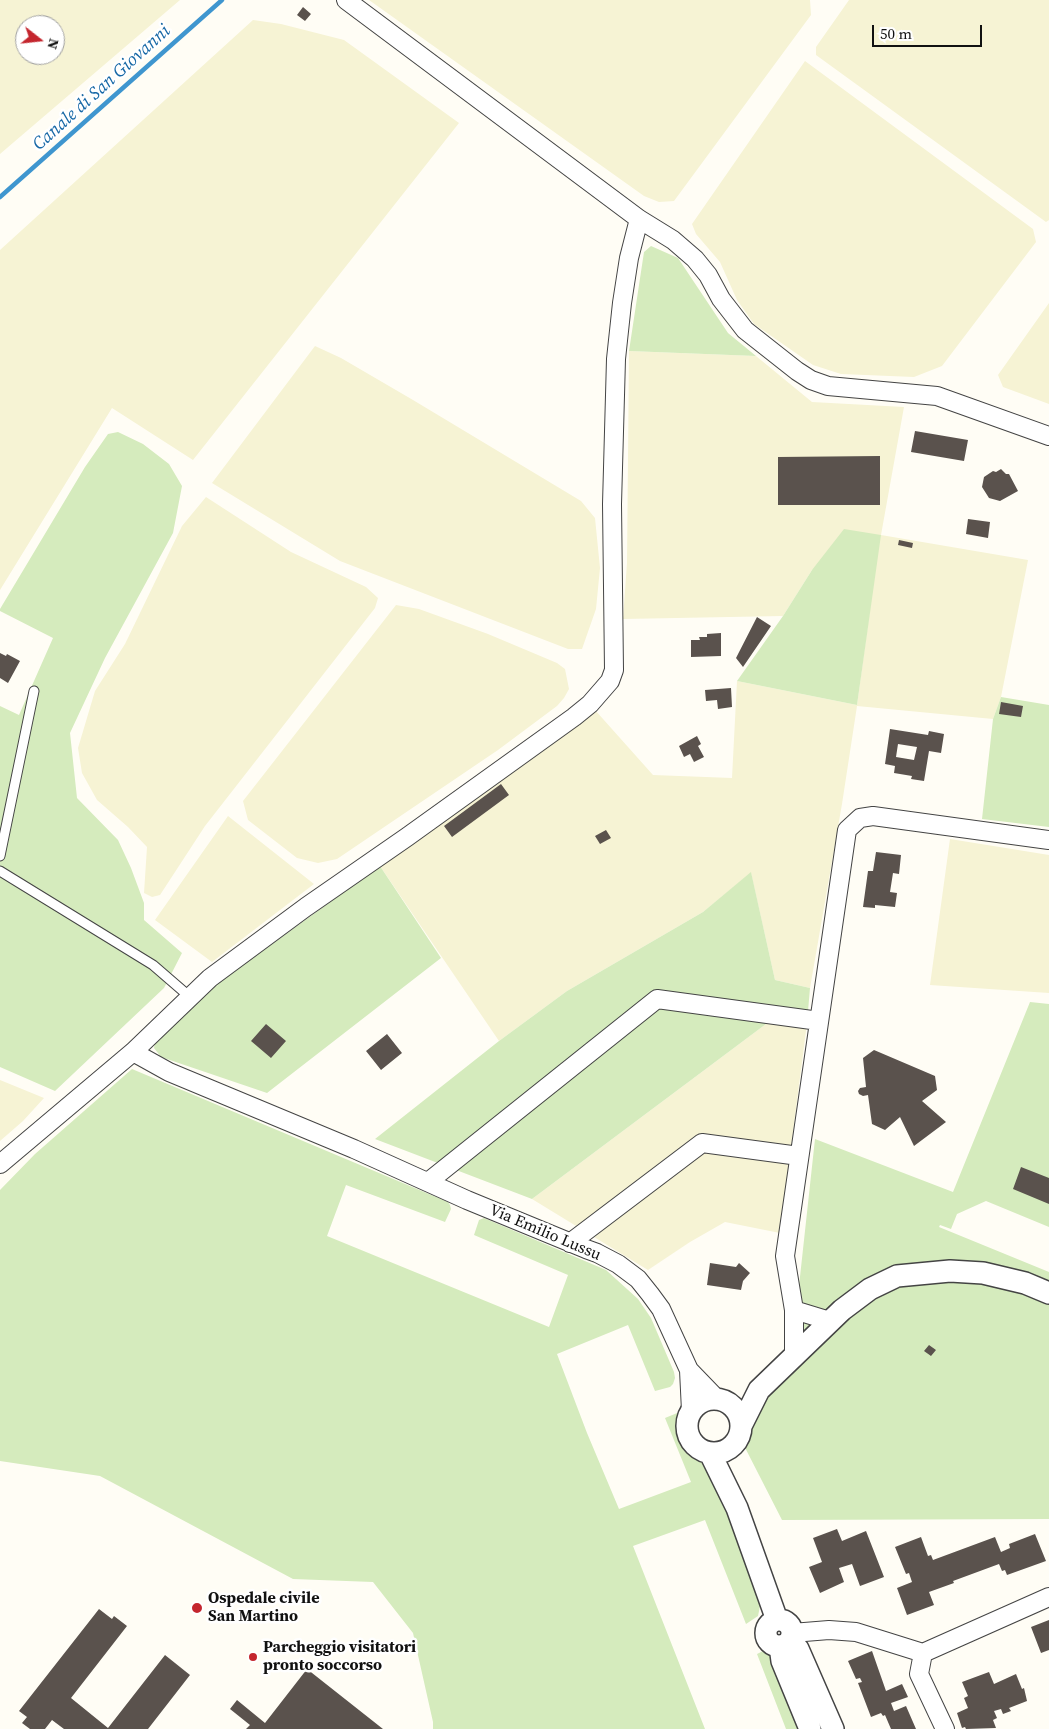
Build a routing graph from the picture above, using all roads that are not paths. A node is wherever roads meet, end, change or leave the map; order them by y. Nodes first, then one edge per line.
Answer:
1 (346, 0) edge
2 (639, 219) junction
3 (1049, 436) edge
4 (34, 691) dead end
5 (1049, 840) edge
6 (0, 856) edge
7 (0, 870) edge
8 (190, 997) junction
9 (819, 1021) junction
10 (133, 1052) junction
11 (799, 1156) junction
12 (0, 1164) edge
13 (428, 1182) junction
14 (570, 1243) junction
15 (1049, 1293) edge
16 (794, 1310) junction
17 (830, 1322) junction
18 (794, 1356) junction
19 (689, 1370) junction
20 (759, 1390) junction
21 (721, 1400) junction
22 (690, 1411) junction
23 (741, 1426) junction
24 (732, 1446) junction
25 (710, 1453) junction
26 (737, 1508) junction
27 (1049, 1597) edge
28 (785, 1635) junction
29 (923, 1653) junction
30 (810, 1729) edge
31 (832, 1729) edge
32 (945, 1729) edge

1 - 2 street
2 - 3 street
2 - 8 street
4 - 6 lane
5 - 9 street
7 - 8 lane
8 - 10 street
9 - 11 street
9 - 13 street
10 - 12 street
10 - 13 street, Via Emilio Lussu
11 - 14 street
11 - 16 street
13 - 14 street, Via Emilio Lussu
14 - 19 street, Via Emilio Lussu
15 - 17 street
16 - 17 street
16 - 18 street
17 - 18 street
18 - 20 street
19 - 21 street, Via Emilio Lussu
19 - 22 street, Via Emilio Lussu
20 - 21 street
20 - 23 street
21 - 22 street
21 - 23 street
22 - 25 street
23 - 24 street
24 - 25 street
24 - 26 street
25 - 26 street
26 - 28 street
27 - 29 street
28 - 29 street
28 - 30 street
28 - 31 street
29 - 32 street

